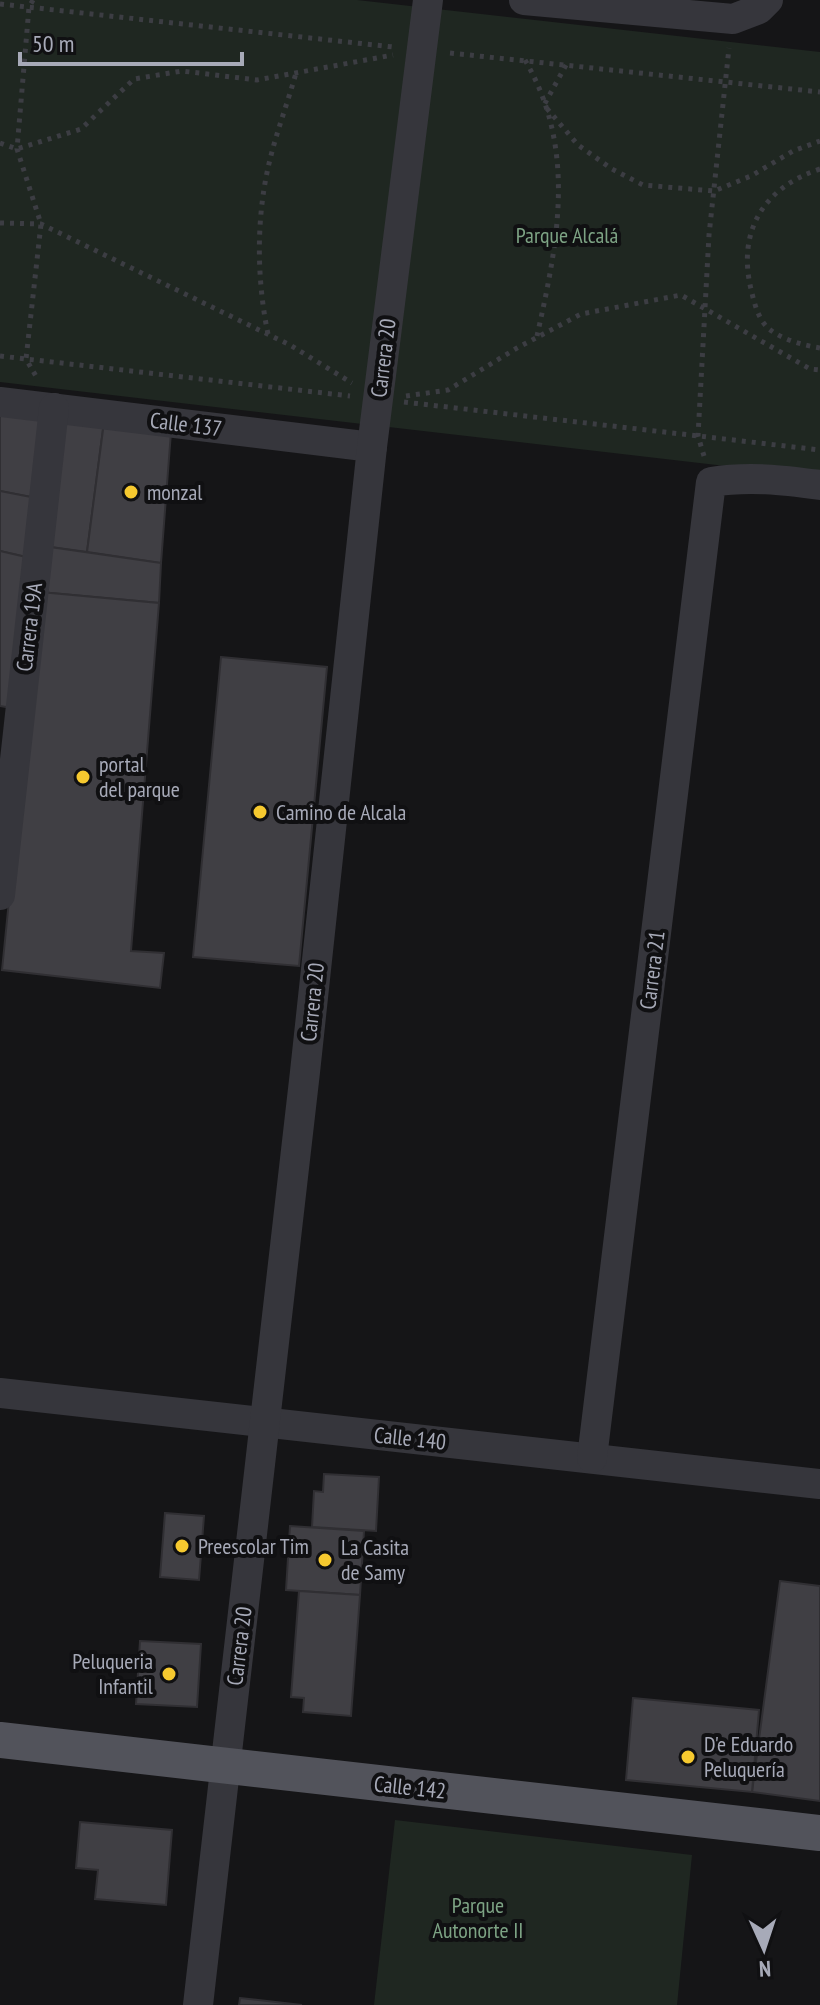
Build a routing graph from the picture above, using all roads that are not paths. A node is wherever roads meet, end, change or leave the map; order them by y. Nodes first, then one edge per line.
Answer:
1 (428, 0) edge
2 (524, 0) edge
3 (768, 0) edge
4 (0, 402) edge
5 (54, 408) junction
6 (372, 447) junction
7 (820, 485) edge
8 (9, 719) edge
9 (0, 895) edge
10 (0, 1393) edge
11 (264, 1423) junction
12 (592, 1458) junction
13 (820, 1484) edge
14 (0, 1740) edge
15 (225, 1766) junction
16 (820, 1833) edge
17 (198, 2005) edge

1 - 6 street, Carrera 20
2 - 3 street
4 - 5 street, Calle 137
5 - 6 street, Calle 137
5 - 8 street, Carrera 19A
6 - 11 street, Carrera 20
7 - 12 street, Carrera 21
8 - 9 street, Carrera 19A
10 - 11 street, Calle 140
11 - 12 street, Calle 140
11 - 15 street, Carrera 20
12 - 13 street, Calle 140
14 - 15 main road, Calle 142
15 - 16 main road, Calle 142
15 - 17 street, Carrera 20

